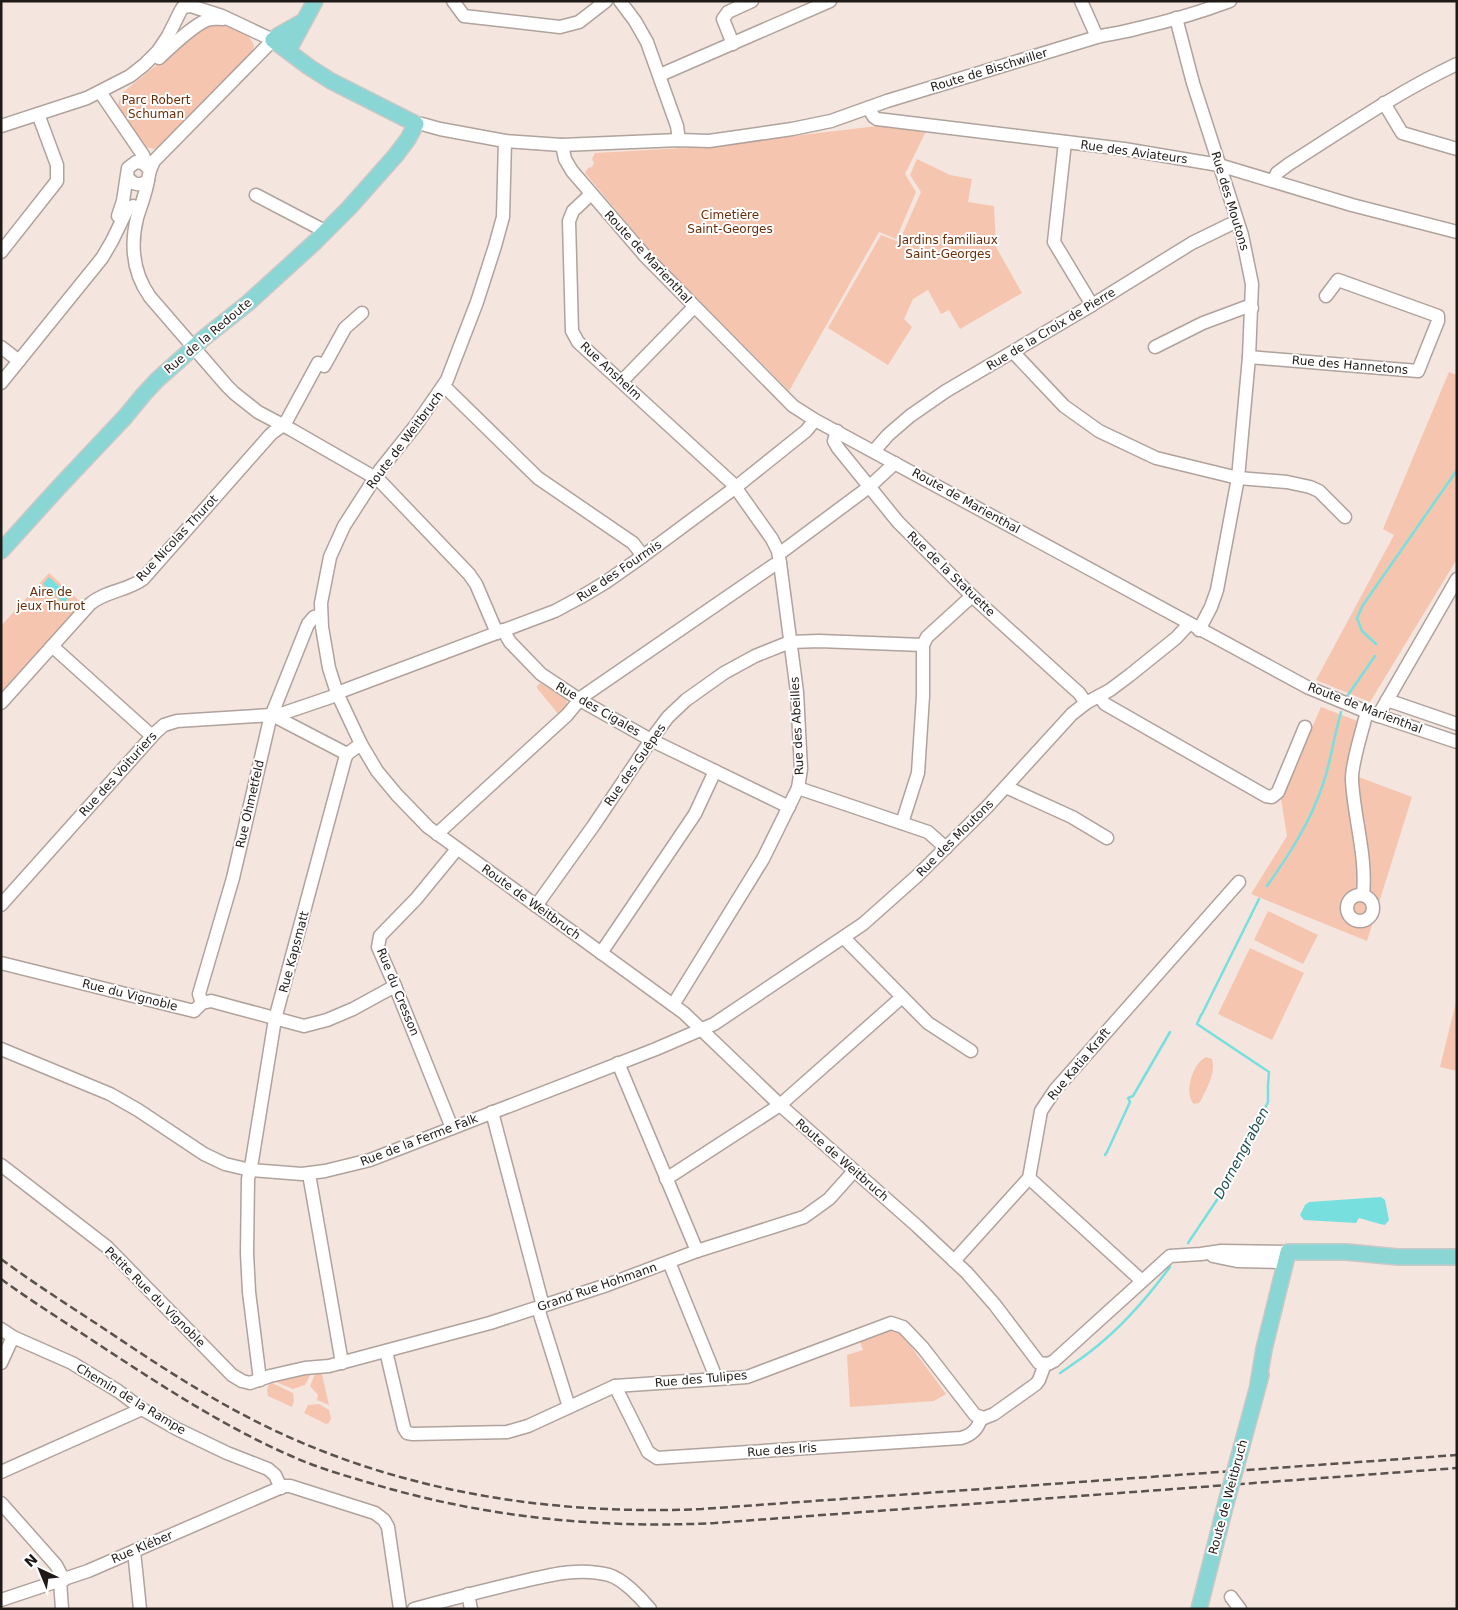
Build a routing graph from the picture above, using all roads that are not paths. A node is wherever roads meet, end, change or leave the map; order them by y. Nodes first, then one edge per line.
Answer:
1 (315, 1) edge
2 (453, 1) edge
3 (606, 1) edge
4 (620, 1) edge
5 (752, 1) edge
6 (830, 1) edge
7 (1080, 1) edge
8 (1230, 1) edge
9 (187, 7) edge
10 (1176, 18) junction
11 (304, 21) junction
12 (235, 22) junction
13 (196, 27) junction
14 (1097, 38) junction
15 (273, 40) junction
16 (733, 44) junction
17 (288, 51) junction
18 (1455, 68) edge
19 (660, 75) junction
20 (101, 93) junction
21 (1384, 103) junction
22 (868, 108) junction
23 (38, 114) junction
24 (19, 121) junction
25 (416, 124) junction
26 (1, 126) edge
27 (1, 131) edge
28 (127, 132) junction
29 (505, 140) junction
30 (679, 140) junction
31 (1065, 142) junction
32 (562, 145) junction
33 (1457, 149) edge
34 (1219, 165) junction
35 (149, 172) junction
36 (129, 175) junction
37 (1274, 180) junction
38 (591, 194) junction
39 (256, 195) dead end
40 (138, 206) junction
41 (1237, 222) junction
42 (1457, 232) edge
43 (325, 233) junction
44 (1, 252) edge
45 (99, 262) junction
46 (1326, 296) dead end
47 (1092, 305) junction
48 (694, 307) junction
49 (1252, 308) junction
50 (362, 312) dead end
51 (1, 346) edge
52 (194, 347) junction
53 (1155, 347) dead end
54 (1013, 352) junction
55 (1249, 357) junction
56 (19, 361) junction
57 (622, 381) junction
58 (1, 383) edge
59 (444, 386) junction
60 (815, 420) junction
61 (283, 425) junction
62 (837, 431) junction
63 (874, 451) junction
64 (895, 463) junction
65 (375, 477) junction
66 (1238, 478) junction
67 (736, 487) junction
68 (869, 487) junction
69 (1345, 517) dead end
70 (1, 551) edge
71 (643, 556) junction
72 (779, 557) junction
73 (1457, 579) edge
74 (972, 596) junction
75 (321, 615) junction
76 (1194, 627) junction
77 (500, 632) junction
78 (790, 642) junction
79 (923, 645) junction
80 (52, 646) junction
81 (337, 693) junction
82 (1099, 696) junction
83 (580, 700) junction
84 (1387, 700) junction
85 (1, 703) edge
86 (1086, 703) junction
87 (1373, 714) junction
88 (272, 715) junction
89 (1457, 724) edge
90 (1305, 728) dead end
91 (152, 736) junction
92 (651, 740) junction
93 (1457, 742) edge
94 (361, 744) junction
95 (346, 754) junction
96 (715, 771) junction
97 (1006, 787) junction
98 (798, 788) junction
99 (789, 806) junction
100 (902, 822) junction
101 (437, 834) junction
102 (1107, 838) dead end
103 (946, 848) junction
104 (457, 849) junction
105 (1239, 882) dead end
106 (1363, 895) dead end
107 (1, 905) edge
108 (536, 906) junction
109 (844, 938) junction
110 (601, 953) junction
111 (1, 964) edge
112 (395, 986) junction
113 (902, 997) junction
114 (202, 1004) junction
115 (673, 1005) junction
116 (275, 1019) junction
117 (702, 1030) junction
118 (1, 1049) edge
119 (971, 1051) dead end
120 (618, 1063) junction
121 (780, 1105) junction
122 (492, 1112) junction
123 (452, 1128) junction
124 (1, 1165) edge
125 (250, 1170) junction
126 (854, 1171) junction
127 (309, 1174) junction
128 (1029, 1178) junction
129 (666, 1179) junction
130 (697, 1252) junction
131 (1291, 1257) junction
132 (1457, 1257) edge
133 (954, 1261) junction
134 (668, 1262) junction
135 (1142, 1280) junction
136 (540, 1307) junction
137 (1, 1329) edge
138 (13, 1337) junction
139 (386, 1351) junction
140 (1, 1363) edge
141 (342, 1363) junction
142 (1045, 1364) junction
143 (322, 1366) joint
144 (714, 1379) junction
145 (260, 1380) junction
146 (615, 1386) junction
147 (568, 1407) junction
148 (142, 1409) junction
149 (980, 1418) junction
150 (1, 1472) edge
151 (281, 1488) junction
152 (1, 1503) edge
153 (134, 1551) junction
154 (62, 1581) junction
155 (468, 1594) junction
156 (1231, 1597) dead end
157 (1, 1600) edge
158 (62, 1609) edge
159 (140, 1609) edge
160 (400, 1609) edge
161 (414, 1609) edge
162 (471, 1609) edge
163 (650, 1609) edge
164 (1199, 1609) edge
165 (1240, 1609) edge

1 - 11 main road
2 - 3 street
4 - 19 street
5 - 16 street
6 - 16 street
7 - 14 street
8 - 10 street, Route de Bischwiller
9 - 12 street
9 - 13 street
9 - 13 street
9 - 20 street
10 - 14 street, Route de Bischwiller
10 - 34 street, Rue des Moutons
11 - 15 main road
11 - 17 main road
12 - 13 street
12 - 15 street
13 - 20 street
14 - 22 street, Route de Bischwiller
15 - 17 main road, Route de Bischwiller
15 - 35 street
16 - 19 street
17 - 25 main road, Route de Bischwiller
18 - 21 street
19 - 30 street
20 - 23 street
20 - 28 street
21 - 33 street
21 - 37 street
22 - 30 street, Route de Bischwiller
22 - 31 street, Rue des Aviateurs
23 - 24 street
23 - 44 street
24 - 26 street
24 - 27 street
25 - 29 street, Route de Bischwiller
25 - 43 main road, Rue de la Redoute
28 - 35 street
28 - 36 street
29 - 32 street, Route de Bischwiller
29 - 59 street, Route de Weitbruch
30 - 32 street, Route de Bischwiller
31 - 34 street, Rue des Aviateurs
31 - 47 street
32 - 38 street, Route de Marienthal
34 - 37 street, Rue des Aviateurs
34 - 41 street, Rue des Moutons
35 - 36 street
35 - 36 street
35 - 40 street, Rue des Cigales
36 - 40 street
36 - 45 street
37 - 42 street, Rue des Aviateurs
38 - 48 street, Route de Marienthal
38 - 57 street, Rue Anshelm
39 - 43 street
40 - 45 street
40 - 52 street, Rue des Cigales
41 - 47 street, Rue de la Croix de Pierre
41 - 49 street, Rue des Moutons
43 - 52 main road, Rue de la Redoute
45 - 56 street
46 - 55 street, Rue des Hannetons
47 - 54 street, Rue de la Croix de Pierre
48 - 57 street
48 - 60 street, Route de Marienthal
49 - 53 street
49 - 55 street, Rue des Moutons
50 - 61 street, Rue Nicolas Thurot
51 - 56 street
52 - 61 street, Rue des Cigales
52 - 70 main road, Rue de la Redoute
54 - 63 street, Rue de la Croix de Pierre
54 - 66 street
55 - 66 street, Rue des Moutons
56 - 58 street
57 - 67 street, Rue Anshelm
59 - 65 street, Route de Weitbruch
59 - 71 street
60 - 62 street, Route de Marienthal
60 - 67 street, Rue des Fourmis
61 - 65 street, Rue des Cigales
61 - 80 street, Rue Nicolas Thurot
62 - 63 street, Route de Marienthal
62 - 68 street, Rue de la Statuette
63 - 64 street, Route de Marienthal
64 - 68 street
64 - 76 street, Route de Marienthal
65 - 75 street, Route de Weitbruch
65 - 77 street, Rue des Cigales
66 - 69 street
66 - 76 street, Rue des Moutons
67 - 71 street, Rue des Fourmis
67 - 72 street, Rue des Abeilles
68 - 72 street
68 - 74 street, Rue de la Statuette
71 - 77 street, Rue des Fourmis
72 - 78 street, Rue des Abeilles
72 - 83 street
73 - 84 street
74 - 79 street
74 - 86 street, Rue de la Statuette
75 - 81 street, Route de Weitbruch
75 - 88 street, Rue Ohmetfeld
76 - 82 street, Rue des Moutons
76 - 87 street, Route de Marienthal
77 - 81 street, Rue des Fourmis
77 - 83 street, Rue des Cigales
78 - 79 street, Rue des Guêpes
78 - 92 street, Rue des Guêpes
78 - 98 street, Rue des Abeilles
79 - 100 street
80 - 85 street, Rue Nicolas Thurot
80 - 91 street
81 - 88 street, Rue des Voituriers
81 - 94 street, Route de Weitbruch
82 - 86 street, Rue des Moutons
82 - 90 street
83 - 92 street, Rue des Cigales
83 - 101 street
84 - 87 street
84 - 89 street, Route de Marienthal
86 - 97 street, Rue des Moutons
87 - 93 street, Route de Marienthal
87 - 106 street
88 - 91 street, Rue des Voituriers
88 - 95 street
88 - 114 street, Rue Ohmetfeld
91 - 107 street, Rue des Voituriers
92 - 96 street, Rue des Cigales
92 - 108 street, Rue des Guêpes
94 - 95 street
94 - 101 street, Route de Weitbruch
95 - 116 street, Rue Kapsmatt
96 - 99 street, Rue des Cigales
96 - 110 street
97 - 102 street
97 - 103 street, Rue des Moutons
98 - 99 street, Rue des Abeilles
98 - 100 street
99 - 115 street, Rue des Abeilles
100 - 103 street
101 - 104 street, Route de Weitbruch
103 - 109 street, Rue des Moutons
104 - 108 street, Route de Weitbruch
104 - 112 street, Rue du Cresson
105 - 128 street, Rue Katia Kraft
108 - 110 street, Route de Weitbruch
109 - 113 street
109 - 117 street, Rue des Moutons
110 - 115 street, Route de Weitbruch
111 - 114 street, Rue du Vignoble
112 - 116 street, Rue du Vignoble
112 - 123 street, Rue du Cresson
113 - 119 street
113 - 121 street
114 - 116 street, Rue du Vignoble
115 - 117 street, Route de Weitbruch
116 - 125 street, Rue Kapsmatt
117 - 120 street, Rue de la Ferme Falk
117 - 121 street, Route de Weitbruch
118 - 125 street, Rue de la Ferme Falk
120 - 122 street, Rue de la Ferme Falk
120 - 129 street
121 - 126 street, Route de Weitbruch
121 - 129 street
122 - 123 street, Rue de la Ferme Falk
122 - 136 street
123 - 127 street, Rue de la Ferme Falk
124 - 145 street, Petite Rue du Vignoble
125 - 127 street, Rue de la Ferme Falk
125 - 145 street, Rue Kapsmatt
126 - 130 street, Grand Rue Hohmann
126 - 133 street, Route de Weitbruch
127 - 141 street
128 - 133 street
128 - 135 street
129 - 130 street
130 - 134 street, Grand Rue Hohmann
131 - 132 main road
131 - 135 street
131 - 164 main road, Route de Weitbruch, bridge
133 - 142 street, Route de Weitbruch
134 - 136 street, Grand Rue Hohmann
134 - 144 street
135 - 142 street
136 - 139 street, Grand Rue Hohmann
136 - 147 street
137 - 138 street, Chemin de la Rampe
138 - 140 street
138 - 148 street, Chemin de la Rampe
139 - 141 street, Grand Rue Hohmann
139 - 147 street, Rue des Tulipes
141 - 143 street, Grand Rue Hohmann
142 - 149 street
143 - 145 street, Petite Rue du Vignoble
144 - 146 street, Rue des Tulipes
144 - 149 street, Rue des Tulipes
146 - 147 street, Rue des Tulipes
146 - 149 street, Rue des Iris
148 - 150 street
148 - 151 street, Chemin de la Rampe
151 - 153 street, Rue Kléber
151 - 160 street
152 - 154 street
153 - 154 street, Rue Kléber
153 - 159 street
154 - 157 street, Rue Kléber
154 - 158 street
155 - 161 street
155 - 162 street
155 - 163 street
156 - 165 street

